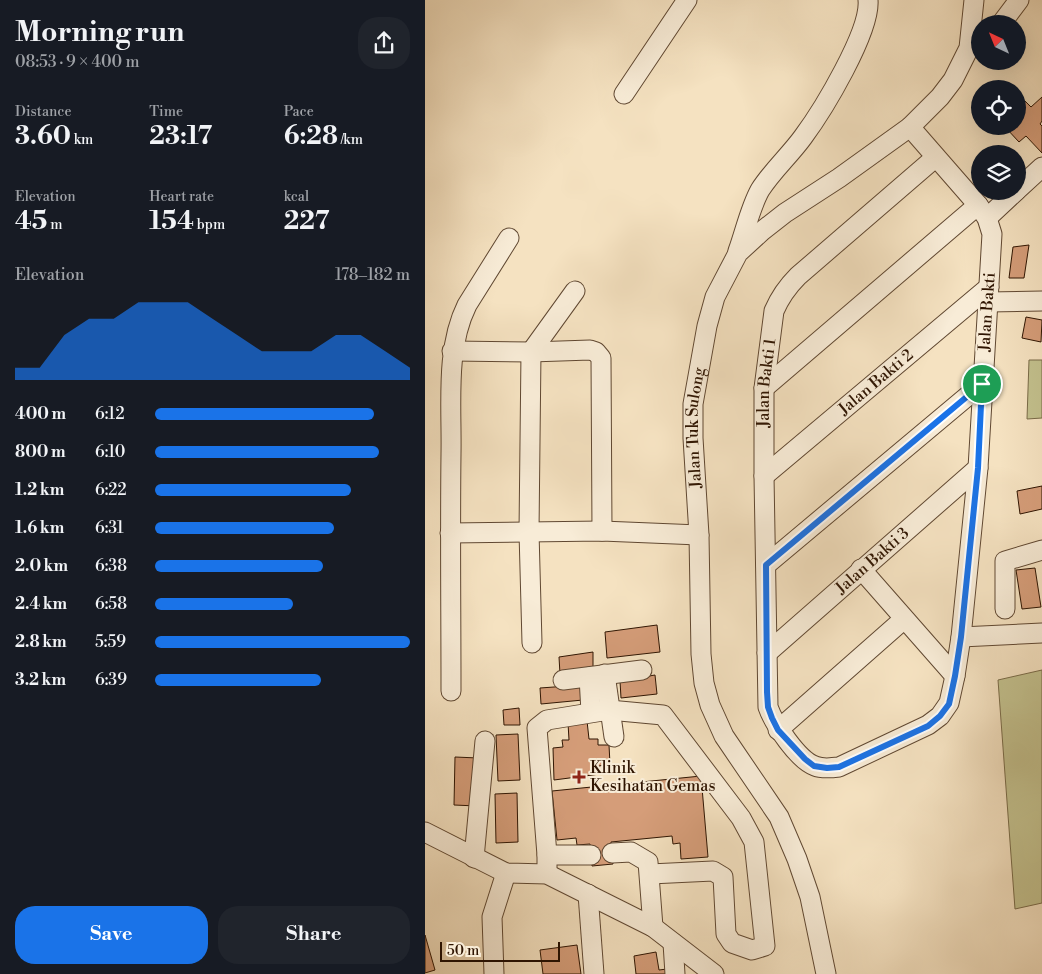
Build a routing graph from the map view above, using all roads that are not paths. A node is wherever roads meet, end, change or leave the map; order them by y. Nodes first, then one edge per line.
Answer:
1 (687, 0) edge
2 (868, 0) edge
3 (974, 0) edge
4 (1019, 0) edge
5 (1008, 15) edge
6 (971, 52) edge
7 (965, 58) junction
8 (624, 94) dead end
9 (910, 128) junction
10 (936, 157) junction
11 (1042, 167) edge
12 (1026, 182) edge
13 (1001, 200) edge
14 (983, 211) junction
15 (509, 238) dead end
16 (738, 252) junction
17 (575, 291) dead end
18 (989, 295) junction
19 (1042, 301) edge
20 (452, 351) junction
21 (531, 352) junction
22 (982, 384) junction
23 (764, 388) junction
24 (978, 468) junction
25 (764, 476) junction
26 (602, 531) junction
27 (529, 532) junction
28 (450, 533) junction
29 (699, 535) junction
30 (1042, 550) edge
31 (766, 565) junction
32 (861, 569) junction
33 (1005, 608) dead end
34 (904, 618) junction
35 (1042, 633) edge
36 (961, 640) junction
37 (532, 643) dead end
38 (767, 653) junction
39 (642, 670) dead end
40 (597, 676) junction
41 (955, 676) junction
42 (563, 680) dead end
43 (451, 690) dead end
44 (600, 711) junction
45 (778, 730) junction
46 (614, 737) dead end
47 (485, 741) dead end
48 (425, 832) edge
49 (612, 853) dead end
50 (591, 854) dead end
51 (474, 858) junction
52 (547, 865) junction
53 (506, 873) junction
54 (650, 874) junction
55 (589, 894) junction
56 (653, 927) junction
57 (673, 943) junction
58 (494, 974) edge
59 (594, 974) edge
60 (675, 974) edge
61 (714, 974) edge
62 (826, 974) edge

1 - 8 street
2 - 16 street
3 - 7 street, Jalan Tuk Sulong
4 - 5 street
6 - 7 street
7 - 9 street, Jalan Tuk Sulong
9 - 10 street
9 - 16 street, Jalan Tuk Sulong
10 - 14 street
10 - 23 street, Jalan Bakti 1
11 - 12 street
13 - 14 street
14 - 18 street, Jalan Bakti
14 - 23 street
15 - 20 street
16 - 29 street, Jalan Tuk Sulong
17 - 21 street
18 - 19 street
18 - 22 street, Jalan Bakti
18 - 25 street, Jalan Bakti 2
20 - 21 street
20 - 28 street
21 - 26 street
21 - 27 street
22 - 24 street, Jalan Bakti
22 - 31 street
23 - 25 street, Jalan Bakti 1
24 - 32 street, Jalan Bakti 3
24 - 36 street, Jalan Bakti
25 - 31 street, Jalan Bakti 1
26 - 27 street
26 - 29 street
27 - 28 street
27 - 37 street
28 - 43 street
29 - 62 street, Jalan Tuk Sulong
30 - 33 street
31 - 38 street, Jalan Bakti 1
32 - 34 street
32 - 38 street, Jalan Bakti 3
34 - 41 street
34 - 45 street
35 - 36 street
36 - 41 street, Jalan Bakti
38 - 45 street, Jalan Bakti 1
39 - 40 street
40 - 42 street
40 - 44 street
41 - 45 street, Jalan Bakti
44 - 46 street
44 - 52 street
44 - 54 street
47 - 51 street
48 - 51 street
49 - 54 street
50 - 52 street
51 - 53 street
52 - 53 street
52 - 55 street
53 - 58 street
54 - 56 street
55 - 56 street
55 - 59 street
56 - 57 street
57 - 60 street
57 - 61 street

